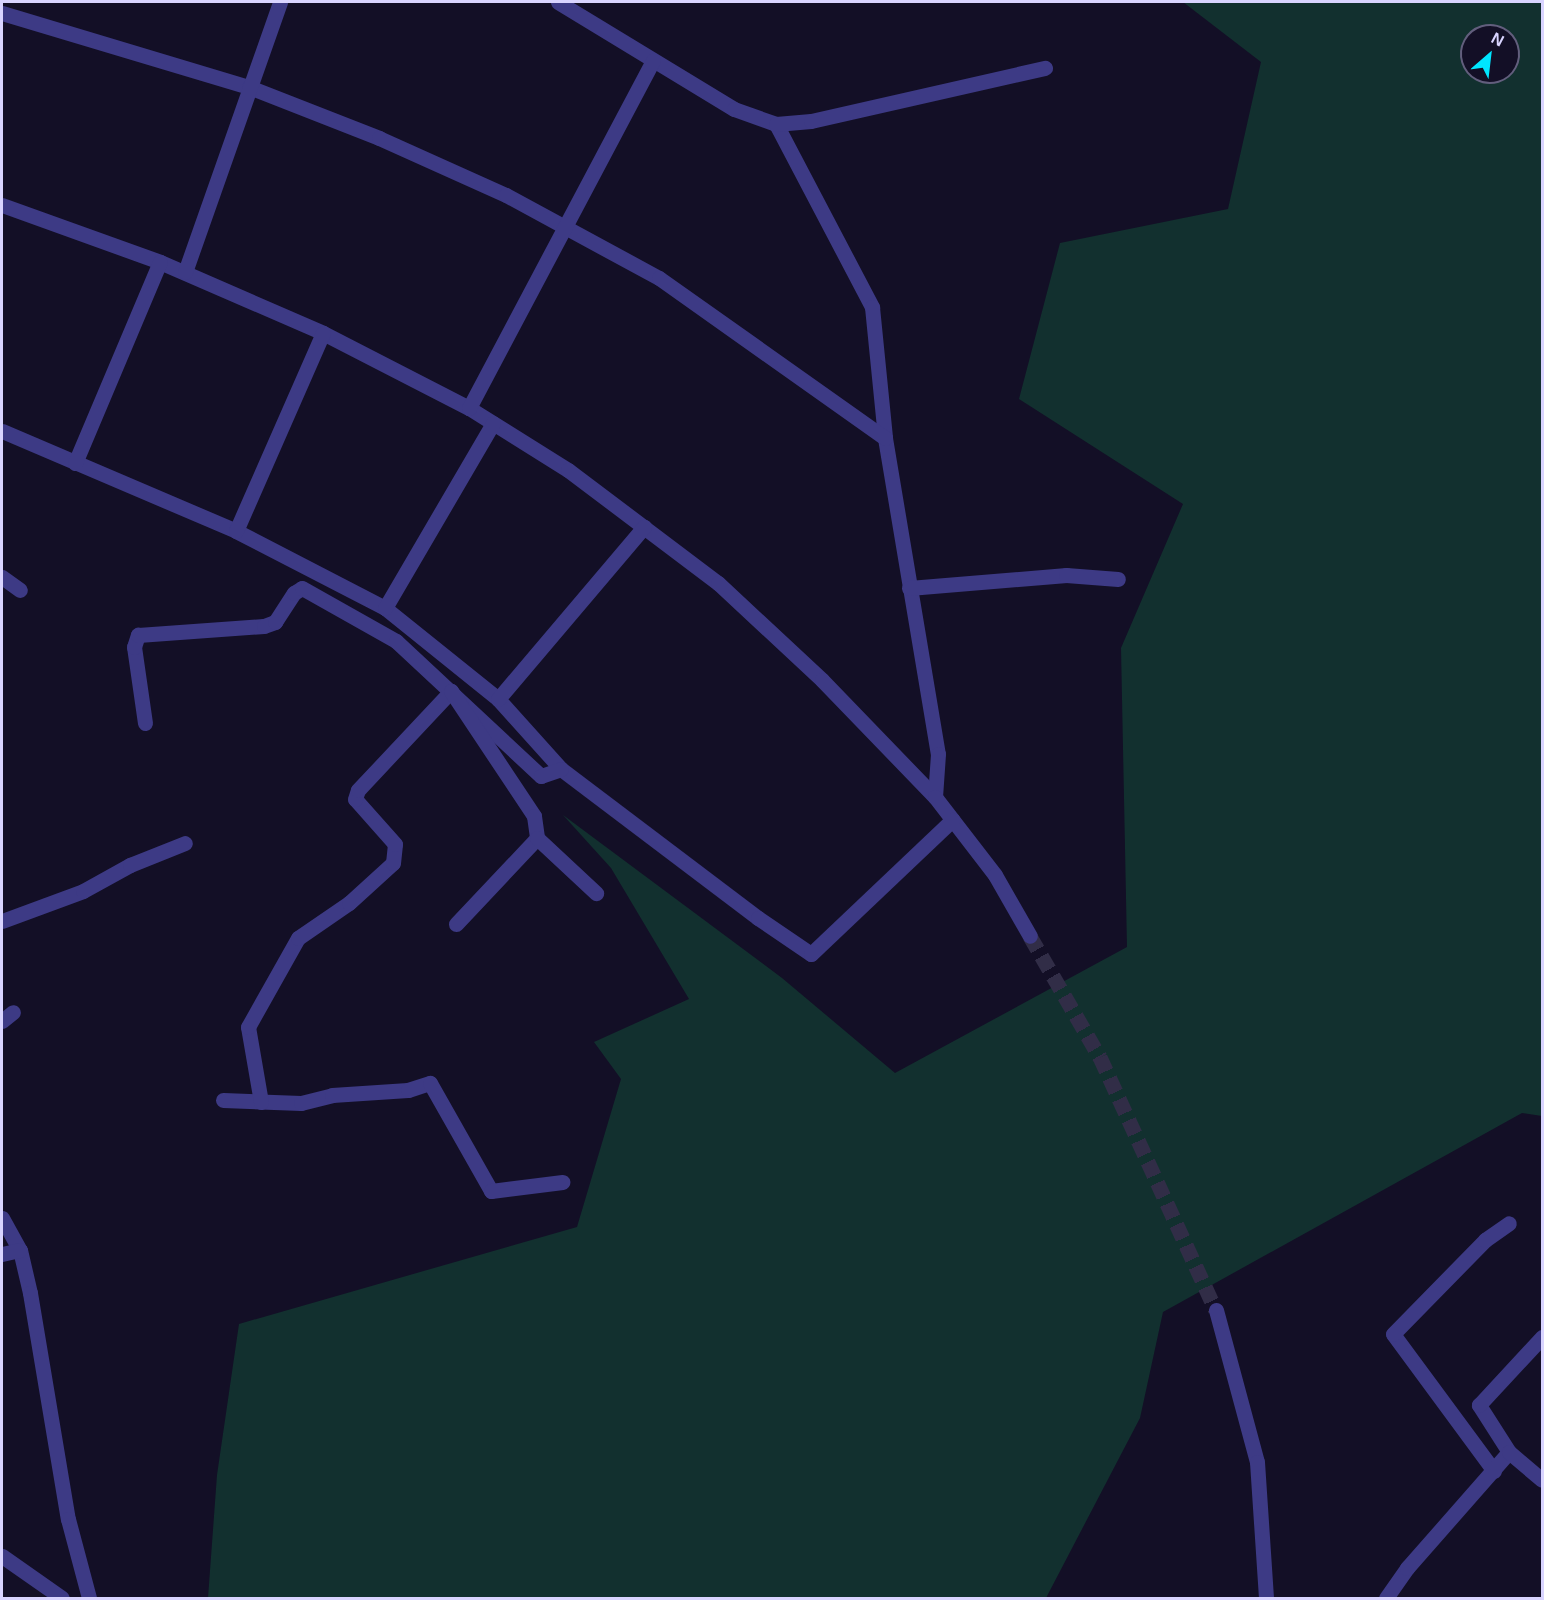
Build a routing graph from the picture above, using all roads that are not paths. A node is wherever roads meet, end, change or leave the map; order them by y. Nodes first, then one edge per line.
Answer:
1 (280, 2) edge
2 (558, 2) edge
3 (2, 13) edge
4 (653, 61) junction
5 (1045, 68) dead end
6 (249, 87) junction
7 (776, 124) junction
8 (2, 205) edge
9 (565, 225) junction
10 (160, 262) junction
11 (185, 272) junction
12 (323, 333) junction
13 (469, 408) junction
14 (493, 423) junction
15 (2, 431) edge
16 (885, 438) junction
17 (75, 463) junction
18 (644, 527) junction
19 (236, 531) junction
20 (2, 577) edge
21 (1118, 579) dead end
22 (909, 588) junction
23 (20, 590) dead end
24 (385, 608) junction
25 (451, 691) junction
26 (498, 699) junction
27 (145, 723) dead end
28 (561, 769) junction
29 (935, 797) junction
30 (952, 820) junction
31 (537, 838) junction
32 (185, 843) dead end
33 (596, 893) dead end
34 (2, 921) edge
35 (456, 924) dead end
36 (1030, 936) tunnel mouth
37 (224, 1100) dead end
38 (261, 1102) junction
39 (562, 1182) dead end
40 (2, 1218) edge
41 (1509, 1223) dead end
42 (20, 1250) junction
43 (2, 1254) edge
44 (1216, 1310) tunnel mouth
45 (1542, 1336) edge
46 (1509, 1452) junction
47 (1494, 1471) junction
48 (1542, 1480) edge
49 (2, 1556) edge
50 (62, 1599) edge
51 (89, 1599) edge
52 (1266, 1599) edge
53 (1386, 1599) edge

1 - 6 street
2 - 4 street
3 - 6 street
4 - 7 street
4 - 9 street
5 - 7 street
6 - 9 street
6 - 11 street
7 - 16 street
8 - 10 street
9 - 13 street
9 - 16 street
10 - 11 street
10 - 17 street
11 - 12 street
12 - 13 street
12 - 19 street
13 - 14 street
14 - 18 street
14 - 24 street
15 - 17 street
16 - 22 street
17 - 19 street
18 - 26 street
18 - 29 street
19 - 24 street
20 - 23 street
21 - 22 street
22 - 29 street
24 - 26 street
25 - 27 street
25 - 28 street
25 - 31 street
25 - 38 street
26 - 28 street
28 - 30 street
29 - 30 street
30 - 36 street
31 - 33 street
31 - 35 street
32 - 34 street
37 - 38 street
38 - 39 street
40 - 42 street
41 - 47 street
42 - 43 street
42 - 51 street
44 - 52 street
45 - 46 street
46 - 47 street
46 - 48 street
47 - 53 street
49 - 50 street

